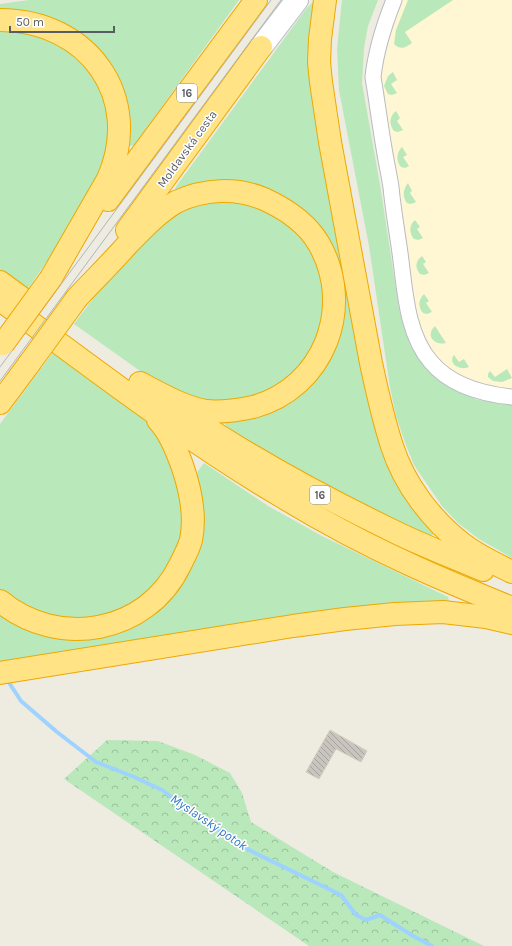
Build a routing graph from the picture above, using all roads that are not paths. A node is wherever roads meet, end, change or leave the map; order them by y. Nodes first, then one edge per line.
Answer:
1 (256, 0) edge
2 (297, 0) edge
3 (325, 0) edge
4 (394, 0) edge
5 (0, 20) edge
6 (261, 47) joint
7 (51, 278) junction
8 (0, 282) edge
9 (78, 298) junction
10 (0, 300) edge
11 (2, 347) edge
12 (136, 390) junction
13 (512, 397) edge
14 (0, 403) edge
15 (512, 572) edge
16 (512, 583) edge
17 (0, 601) edge
18 (512, 608) edge
19 (512, 623) edge
20 (0, 672) edge

1 - 7 highway, 16
2 - 6 street, Moldavská cesta
3 - 15 highway
4 - 13 street
5 - 7 highway
6 - 9 highway, Moldavská cesta
7 - 11 highway, 16, bridge
8 - 12 highway, 16
9 - 12 highway
9 - 14 highway, bridge
10 - 12 highway, 16
12 - 16 highway, 16
12 - 17 highway
12 - 18 highway, 16
19 - 20 highway

